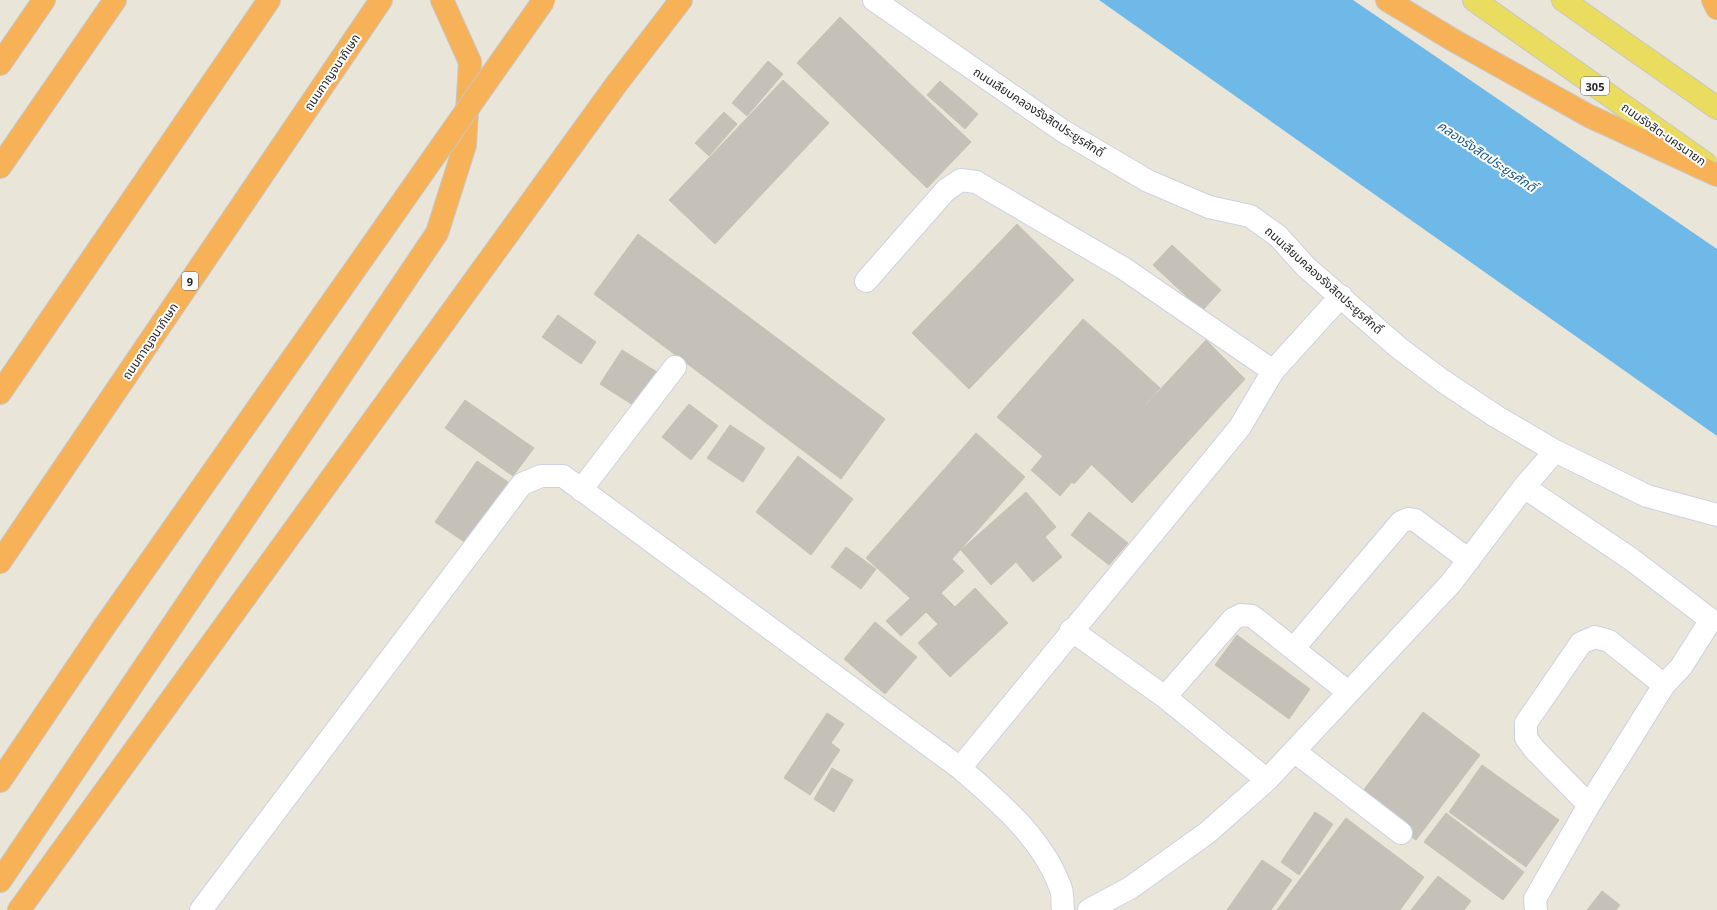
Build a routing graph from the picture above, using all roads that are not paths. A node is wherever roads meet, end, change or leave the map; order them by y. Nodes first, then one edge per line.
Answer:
1 (44, 0) edge
2 (116, 0) edge
3 (269, 0) edge
4 (381, 0) edge
5 (442, 0) edge
6 (544, 0) edge
7 (681, 0) edge
8 (874, 0) edge
9 (1387, 0) edge
10 (1474, 0) edge
11 (1563, 0) edge
12 (1714, 0) edge
13 (1717, 8) edge
14 (0, 64) edge
15 (1717, 108) edge
16 (0, 167) edge
17 (1717, 172) edge
18 (1717, 175) edge
19 (866, 282) dead end
20 (1341, 296) junction
21 (675, 367) dead end
22 (1273, 371) junction
23 (0, 393) edge
24 (1556, 451) junction
25 (1524, 487) junction
26 (581, 490) junction
27 (1717, 515) edge
28 (1469, 560) junction
29 (0, 562) edge
30 (1714, 622) edge
31 (1071, 630) junction
32 (1294, 648) junction
33 (1664, 686) junction
34 (1348, 692) junction
35 (1165, 697) junction
36 (1294, 750) junction
37 (960, 768) junction
38 (1266, 780) junction
39 (0, 781) edge
40 (1589, 805) junction
41 (1401, 833) dead end
42 (0, 881) edge
43 (20, 910) edge
44 (201, 910) edge
45 (1063, 910) edge
46 (1089, 910) edge
47 (1536, 910) edge

1 - 14 highway
2 - 16 highway
3 - 23 highway
4 - 29 highway, ถนนกาญจนาภิเษก / 9
5 - 42 highway
6 - 39 highway, bridge
7 - 43 highway
8 - 20 street, ถนนเลียบคลองรังสิตประยูรศักดิ์
9 - 18 highway
10 - 17 main road, ถนนรังสิต-นครนายก / 305
11 - 15 main road
12 - 13 highway
19 - 22 street
20 - 22 street
20 - 24 street, ถนนเลียบคลองรังสิตประยูรศักดิ์
21 - 26 street
22 - 31 street
24 - 25 street
24 - 27 street, ถนนเลียบคลองรังสิตประยูรศักดิ์
25 - 28 street
25 - 30 street
26 - 37 street
26 - 44 street
28 - 32 street
28 - 34 street
30 - 33 street
31 - 35 street
31 - 37 street
32 - 34 street
32 - 35 street
33 - 40 street
33 - 40 street
34 - 36 street
35 - 38 street
36 - 38 street
36 - 41 street
37 - 45 street
38 - 46 street
40 - 47 street

